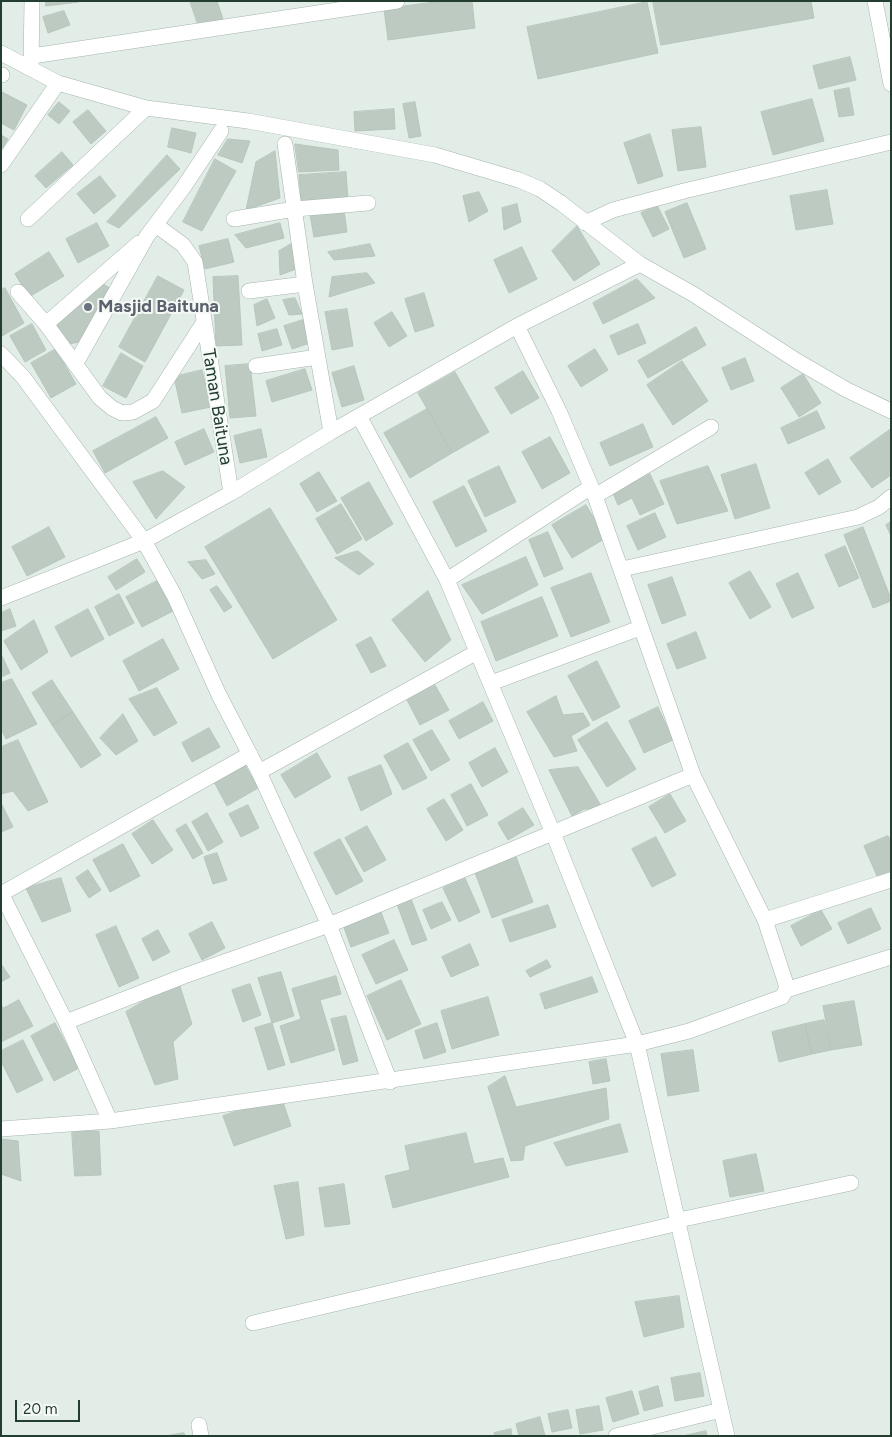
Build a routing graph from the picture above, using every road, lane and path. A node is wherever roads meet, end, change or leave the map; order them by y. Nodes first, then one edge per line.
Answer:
1 (32, 1) edge
2 (397, 1) edge
3 (875, 1) edge
4 (1, 53) edge
5 (31, 62) junction
6 (58, 83) junction
7 (891, 84) edge
8 (146, 108) junction
9 (221, 131) dead end
10 (891, 142) edge
11 (285, 144) dead end
12 (1, 165) edge
13 (368, 202) dead end
14 (295, 209) junction
15 (28, 219) dead end
16 (234, 219) dead end
17 (585, 223) junction
18 (151, 231) junction
19 (640, 264) junction
20 (306, 284) junction
21 (249, 291) dead end
22 (18, 292) dead end
23 (204, 322) junction
24 (46, 324) junction
25 (517, 326) junction
26 (1, 354) edge
27 (318, 357) junction
28 (76, 363) junction
29 (256, 366) dead end
30 (891, 411) edge
31 (359, 416) junction
32 (711, 427) dead end
33 (331, 432) junction
34 (593, 492) junction
35 (231, 493) junction
36 (891, 497) edge
37 (144, 541) junction
38 (622, 569) junction
39 (447, 580) junction
40 (1, 598) edge
41 (640, 628) junction
42 (478, 652) junction
43 (491, 683) junction
44 (250, 754) junction
45 (259, 772) junction
46 (693, 775) junction
47 (553, 833) junction
48 (891, 880) edge
49 (1, 894) edge
50 (765, 920) junction
51 (329, 925) junction
52 (891, 957) edge
53 (786, 990) junction
54 (66, 1022) junction
55 (637, 1044) junction
56 (390, 1082) junction
57 (110, 1121) junction
58 (1, 1129) edge
59 (851, 1183) dead end
60 (679, 1221) junction
61 (253, 1323) dead end
62 (721, 1410) junction
63 (616, 1436) edge
64 (727, 1436) edge

1 - 5 street
2 - 5 street
3 - 7 street
4 - 5 street
5 - 6 street
6 - 8 street
6 - 12 street
8 - 15 street
8 - 17 street
9 - 18 street
10 - 17 street
11 - 14 street
13 - 14 street
14 - 16 street
14 - 20 street
17 - 19 street
18 - 23 street, Taman Baituna
18 - 24 street
18 - 28 street
19 - 25 street
19 - 30 street
20 - 21 street
20 - 27 street
22 - 24 street, Taman Baituna
23 - 28 street, Taman Baituna
23 - 35 street, Taman Baituna
24 - 28 street, Taman Baituna
25 - 31 street
25 - 34 street
26 - 37 street
27 - 29 street
27 - 33 street
31 - 33 street
31 - 39 street
32 - 34 street
33 - 35 street
34 - 38 street
34 - 39 street
35 - 37 street
36 - 38 street
37 - 40 street
37 - 44 street
38 - 41 street
39 - 42 street
41 - 43 street
41 - 46 street
42 - 43 street
42 - 45 street
43 - 47 street
44 - 45 street
44 - 49 street
45 - 51 street
46 - 47 street
46 - 50 street
47 - 51 street
47 - 55 street
48 - 50 street
49 - 54 street
50 - 53 street
51 - 54 street
51 - 56 street
52 - 53 street
53 - 55 street
54 - 57 street
55 - 56 street
55 - 60 street
56 - 57 street
57 - 58 street
59 - 60 street
60 - 61 street
60 - 62 street
62 - 63 street
62 - 64 street

